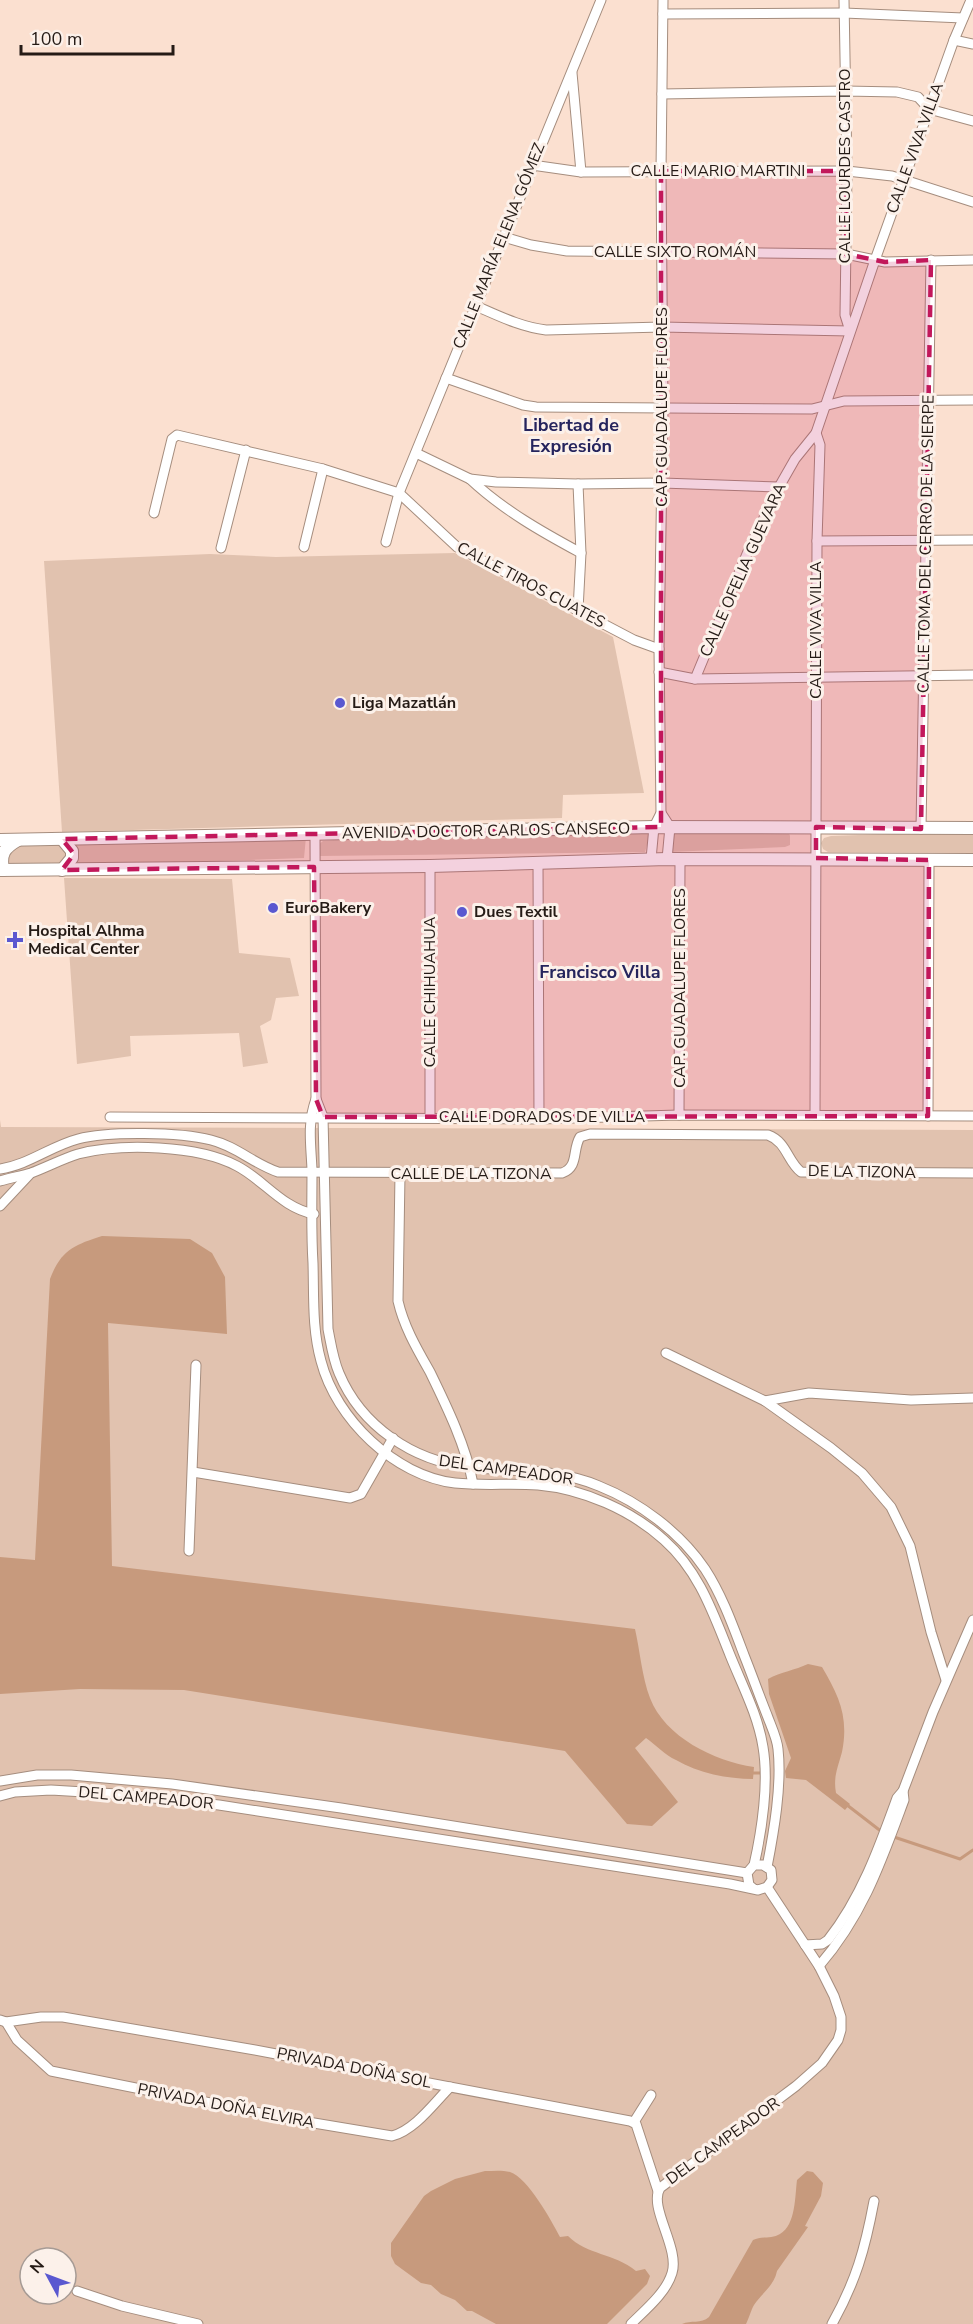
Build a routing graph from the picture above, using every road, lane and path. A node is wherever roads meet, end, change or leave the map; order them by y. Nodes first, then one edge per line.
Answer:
1 (601, 0) edge
2 (663, 0) edge
3 (844, 0) edge
4 (971, 0) edge
5 (844, 13) junction
6 (663, 14) junction
7 (963, 18) junction
8 (954, 40) junction
9 (973, 44) edge
10 (572, 69) junction
11 (845, 91) junction
12 (663, 93) junction
13 (929, 109) junction
14 (973, 121) edge
15 (532, 165) junction
16 (661, 171) junction
17 (847, 171) junction
18 (580, 172) junction
19 (904, 181) junction
20 (973, 202) edge
21 (504, 237) junction
22 (663, 250) junction
23 (846, 254) junction
24 (874, 260) junction
25 (931, 260) junction
26 (973, 260) edge
27 (476, 306) junction
28 (662, 327) junction
29 (850, 331) junction
30 (446, 378) junction
31 (928, 400) junction
32 (973, 400) edge
33 (825, 406) junction
34 (663, 407) junction
35 (816, 433) junction
36 (246, 450) junction
37 (416, 453) junction
38 (323, 469) junction
39 (470, 479) junction
40 (662, 483) junction
41 (578, 484) junction
42 (779, 487) junction
43 (399, 493) junction
44 (154, 513) dead end
45 (926, 540) junction
46 (973, 540) edge
47 (817, 541) junction
48 (386, 542) dead end
49 (221, 548) dead end
50 (304, 548) dead end
51 (581, 553) junction
52 (578, 610) junction
53 (659, 649) junction
54 (659, 672) junction
55 (924, 675) junction
56 (973, 675) edge
57 (816, 677) junction
58 (694, 679) junction
59 (661, 813) junction
60 (654, 827) junction
61 (670, 827) junction
62 (816, 827) junction
63 (973, 828) edge
64 (921, 829) junction
65 (315, 834) junction
66 (62, 839) junction
67 (0, 840) edge
68 (18, 840) junction
69 (816, 858) junction
70 (667, 859) junction
71 (651, 860) junction
72 (680, 860) junction
73 (929, 860) junction
74 (973, 860) edge
75 (538, 862) junction
76 (430, 866) junction
77 (314, 867) junction
78 (1, 870) edge
79 (62, 870) junction
80 (316, 1099) junction
81 (679, 1115) junction
82 (815, 1115) junction
83 (928, 1116) junction
84 (973, 1116) edge
85 (110, 1117) dead end
86 (309, 1117) junction
87 (430, 1117) junction
88 (323, 1118) junction
89 (539, 1119) junction
90 (590, 1134) joint
91 (0, 1169) edge
92 (268, 1169) junction
93 (31, 1173) junction
94 (312, 1173) junction
95 (325, 1173) junction
96 (973, 1173) edge
97 (400, 1174) junction
98 (0, 1181) edge
99 (262, 1184) junction
100 (0, 1206) edge
101 (311, 1213) junction
102 (325, 1215) junction
103 (666, 1353) dead end
104 (196, 1365) dead end
105 (973, 1398) edge
106 (765, 1401) junction
107 (393, 1438) junction
108 (383, 1451) junction
109 (470, 1467) junction
110 (193, 1472) junction
111 (473, 1484) junction
112 (656, 1519) junction
113 (649, 1528) junction
114 (189, 1551) dead end
115 (973, 1620) edge
116 (946, 1680) junction
117 (0, 1781) edge
118 (0, 1796) edge
119 (278, 1799) junction
120 (276, 1813) junction
121 (429, 1822) junction
122 (425, 1836) junction
123 (886, 1839) junction
124 (578, 1846) junction
125 (576, 1860) junction
126 (754, 1865) junction
127 (767, 1867) junction
128 (747, 1873) junction
129 (767, 1887) junction
130 (754, 1889) junction
131 (805, 1945) junction
132 (819, 1966) junction
133 (3, 2021) edge
134 (450, 2087) junction
135 (651, 2095) dead end
136 (634, 2122) junction
137 (658, 2191) junction
138 (874, 2201) dead end
139 (78, 2291) edge
140 (198, 2324) edge
141 (631, 2324) edge
142 (832, 2324) edge

1 - 10 street, CALLE MARÍA ELENA GÓMEZ
2 - 6 street, CAP. GUADALUPE FLORES
3 - 5 street, CALLE LOURDES CASTRO
4 - 7 street, CALLE VIVA VILLA
5 - 6 street
5 - 7 street
5 - 11 street, CALLE LOURDES CASTRO
6 - 12 street, CAP. GUADALUPE FLORES
7 - 8 street, CALLE VIVA VILLA
8 - 9 street
8 - 13 street, CALLE VIVA VILLA
10 - 15 street, CALLE MARÍA ELENA GÓMEZ
10 - 18 street
11 - 12 street
11 - 13 street
11 - 17 street, CALLE LOURDES CASTRO
12 - 16 street, CAP. GUADALUPE FLORES
13 - 14 street
13 - 19 street, CALLE VIVA VILLA
15 - 18 street, CALLE MARIO MARTINI
15 - 21 street, CALLE MARÍA ELENA GÓMEZ
16 - 17 street, CALLE MARIO MARTINI
16 - 18 street, CALLE MARIO MARTINI
16 - 22 street, CAP. GUADALUPE FLORES
17 - 19 street, CALLE MARIO MARTINI
17 - 23 street, CALLE LOURDES CASTRO
19 - 20 street, CALLE MARIO MARTINI
19 - 24 street, CALLE VIVA VILLA
21 - 22 street, CALLE SIXTO ROMÁN
21 - 27 street, CALLE MARÍA ELENA GÓMEZ
22 - 23 street, CALLE SIXTO ROMÁN
22 - 28 street, CAP. GUADALUPE FLORES
23 - 24 street, CALLE SIXTO ROMÁN
23 - 29 street, CALLE LOURDES CASTRO
24 - 25 street, CALLE SIXTO ROMÁN
24 - 29 street, CALLE VIVA VILLA
25 - 26 street, CALLE SIXTO ROMÁN
25 - 31 street, CALLE TOMA DEL CERRO DE LA SIERPE
27 - 28 street
27 - 30 street, CALLE MARÍA ELENA GÓMEZ
28 - 29 street
28 - 34 street, CAP. GUADALUPE FLORES
29 - 33 street, CALLE OFELIA GUEVARA
30 - 34 street
30 - 37 street, CALLE MARÍA ELENA GÓMEZ
31 - 32 street
31 - 33 street
31 - 45 street, CALLE TOMA DEL CERRO DE LA SIERPE
33 - 34 street
33 - 35 street, CALLE OFELIA GUEVARA
34 - 40 street, CAP. GUADALUPE FLORES
35 - 42 street, CALLE OFELIA GUEVARA
35 - 47 street, CALLE VIVA VILLA
36 - 38 street, CALLE TIROS CUATES
36 - 44 street, CALLE TIROS CUATES
36 - 49 street
37 - 39 street
37 - 43 street, CALLE MARÍA ELENA GÓMEZ
38 - 43 street, CALLE TIROS CUATES
38 - 50 street
39 - 41 street
39 - 51 street
40 - 41 street
40 - 42 street
40 - 53 street, CAP. GUADALUPE FLORES
41 - 51 street
42 - 58 street, CALLE OFELIA GUEVARA
43 - 48 street, CALLE MARÍA ELENA GÓMEZ
43 - 52 street, CALLE TIROS CUATES
45 - 46 street
45 - 47 street
45 - 55 street, CALLE TOMA DEL CERRO DE LA SIERPE
47 - 57 street, CALLE VIVA VILLA
51 - 52 street
52 - 53 street, CALLE TIROS CUATES
53 - 54 street, CAP. GUADALUPE FLORES
54 - 58 street
54 - 59 street, CAP. GUADALUPE FLORES
55 - 56 street
55 - 57 street
55 - 64 street, CALLE TOMA DEL CERRO DE LA SIERPE
57 - 58 street
57 - 62 street, CALLE VIVA VILLA
59 - 60 street, CAP. GUADALUPE FLORES
59 - 61 street
60 - 61 main road, AVENIDA DOCTOR CARLOS CANSECO
60 - 65 main road, AVENIDA DOCTOR CARLOS CANSECO
60 - 71 street
61 - 62 main road, AVENIDA DOCTOR CARLOS CANSECO
61 - 70 street
62 - 64 main road, AVENIDA DOCTOR CARLOS CANSECO
62 - 69 street, CALLE VIVA VILLA
63 - 64 main road, AVENIDA DOCTOR CARLOS CANSECO
65 - 66 main road, AVENIDA DOCTOR CARLOS CANSECO
65 - 77 street
66 - 68 main road, AVENIDA DOCTOR CARLOS CANSECO
66 - 79 main road
67 - 68 main road, AVENIDA DOCTOR CARLOS CANSECO
68 - 78 main road
69 - 72 main road, AVENIDA DOCTOR CARLOS CANSECO
69 - 73 main road, AVENIDA DOCTOR CARLOS CANSECO
69 - 82 street
70 - 71 main road, AVENIDA DOCTOR CARLOS CANSECO
70 - 72 main road, AVENIDA DOCTOR CARLOS CANSECO
71 - 75 main road, AVENIDA DOCTOR CARLOS CANSECO
72 - 81 street, CAP. GUADALUPE FLORES
73 - 74 main road, AVENIDA DOCTOR CARLOS CANSECO
73 - 83 street
75 - 76 main road, AVENIDA DOCTOR CARLOS CANSECO
75 - 89 street
76 - 77 main road, AVENIDA DOCTOR CARLOS CANSECO
76 - 87 street, CALLE CHIHUAHUA
77 - 79 main road, AVENIDA DOCTOR CARLOS CANSECO
77 - 80 street
78 - 79 main road, AVENIDA DOCTOR CARLOS CANSECO
80 - 86 street
80 - 88 street, DEL CAMPEADOR
81 - 82 street, CALLE DORADOS DE VILLA
81 - 89 street, CALLE DORADOS DE VILLA
82 - 83 street, CALLE DORADOS DE VILLA
83 - 84 street, CALLE DORADOS DE VILLA
85 - 86 street, CALLE DORADOS DE VILLA
86 - 88 street, CALLE DORADOS DE VILLA
86 - 94 street, DEL CAMPEADOR
87 - 88 street, CALLE DORADOS DE VILLA
87 - 89 street, CALLE DORADOS DE VILLA
88 - 95 street, DEL CAMPEADOR
90 - 96 street, DE LA TIZONA
90 - 97 street, CALLE DE LA TIZONA
91 - 92 street
92 - 94 street
92 - 99 street
93 - 98 street
93 - 99 street
93 - 100 street
94 - 95 street
94 - 101 street, DEL CAMPEADOR
95 - 97 street, CALLE DE LA TIZONA
95 - 102 street, DEL CAMPEADOR
97 - 109 street
99 - 101 street
101 - 102 street
101 - 108 street, DEL CAMPEADOR
102 - 107 street, DEL CAMPEADOR
103 - 106 street
104 - 110 street
105 - 106 street
106 - 116 street
107 - 108 street
107 - 109 street, DEL CAMPEADOR
108 - 110 street
108 - 111 street, DEL CAMPEADOR
109 - 111 street
109 - 112 street, DEL CAMPEADOR
110 - 114 street
111 - 113 street, DEL CAMPEADOR
112 - 113 street
112 - 127 street, DEL CAMPEADOR
113 - 126 street, DEL CAMPEADOR
115 - 116 street
116 - 123 street
117 - 119 street, DEL CAMPEADOR
118 - 120 street, DEL CAMPEADOR
119 - 120 street
119 - 121 street, DEL CAMPEADOR
120 - 122 street, DEL CAMPEADOR
121 - 122 street
121 - 124 street, DEL CAMPEADOR
122 - 125 street, DEL CAMPEADOR
123 - 131 street
123 - 132 street
124 - 125 street
124 - 128 street, DEL CAMPEADOR
125 - 130 street, DEL CAMPEADOR
126 - 127 street
126 - 128 street
127 - 129 street, DEL CAMPEADOR
128 - 130 street
129 - 130 street, DEL CAMPEADOR
129 - 131 street, DEL CAMPEADOR
131 - 132 street, DEL CAMPEADOR
132 - 137 street, DEL CAMPEADOR
133 - 134 street, PRIVADA DOÑA SOL
133 - 134 street, PRIVADA DOÑA ELVIRA
134 - 136 street, PRIVADA DOÑA SOL
135 - 136 street
136 - 137 street
137 - 141 street, DEL CAMPEADOR
138 - 142 street
139 - 140 street

